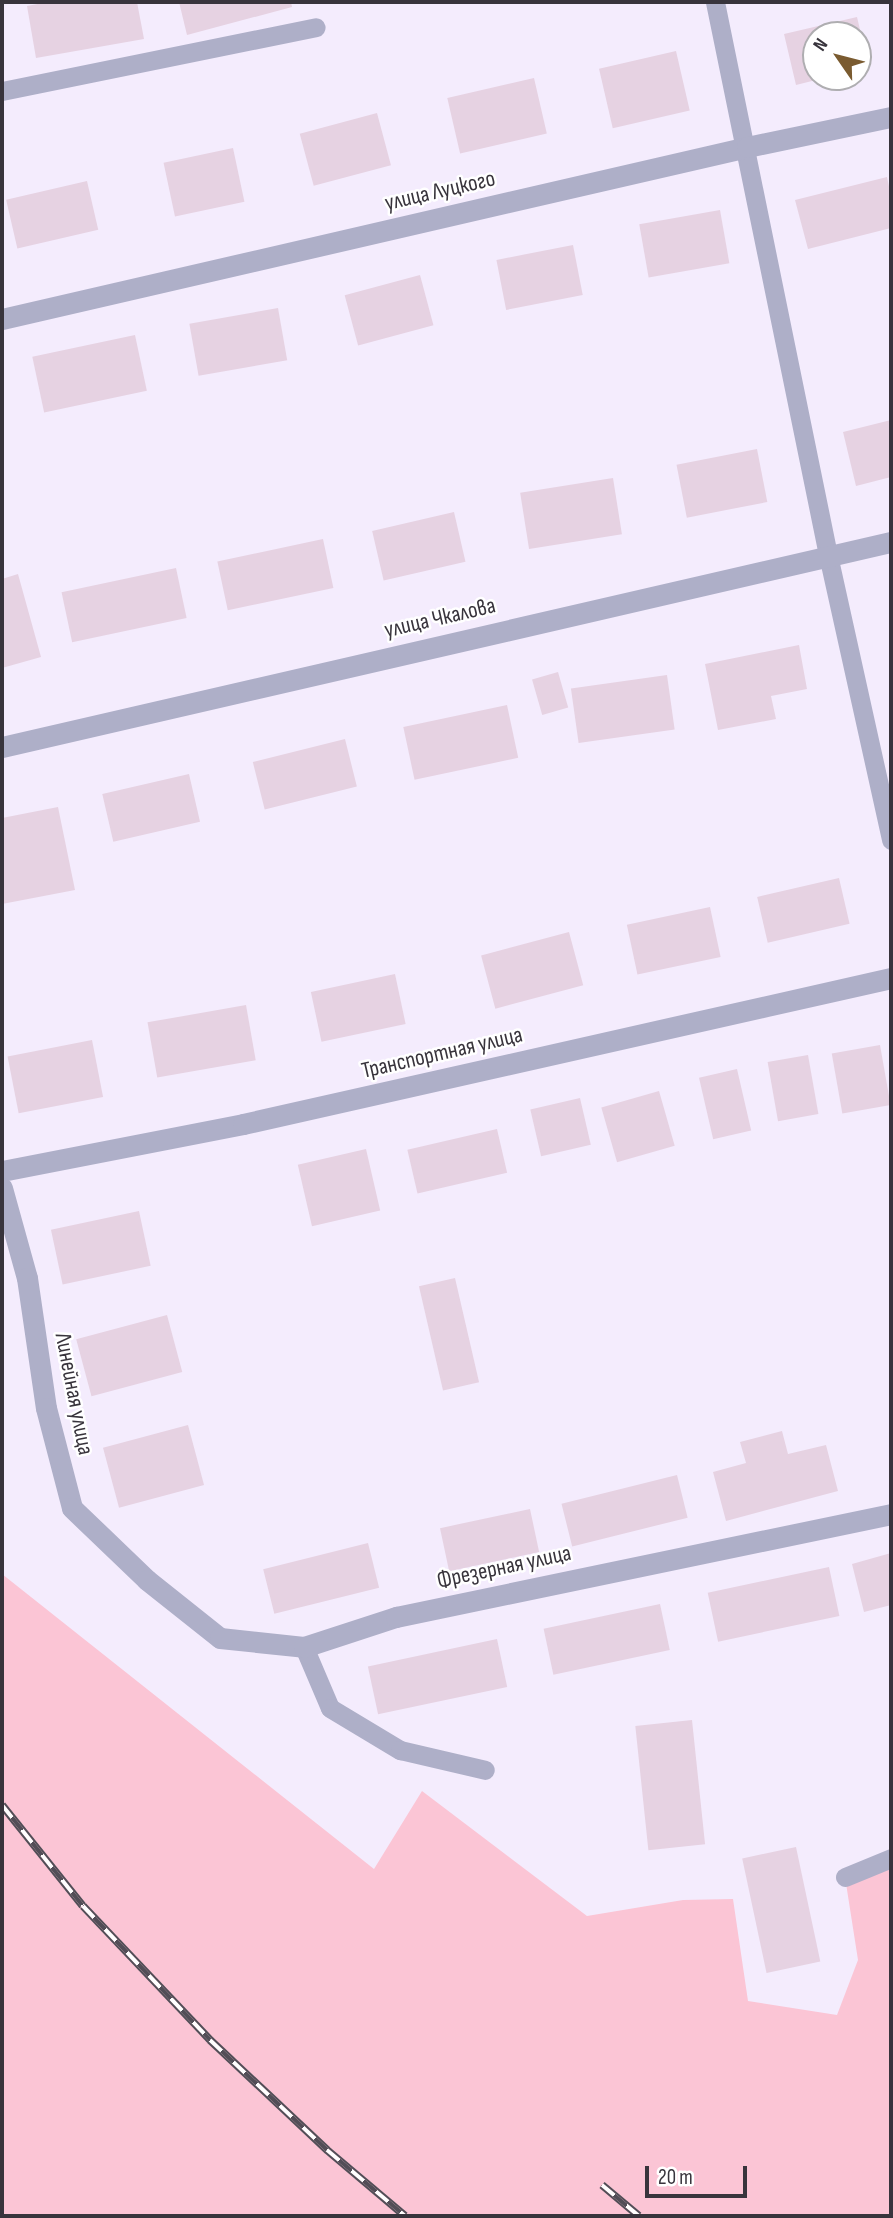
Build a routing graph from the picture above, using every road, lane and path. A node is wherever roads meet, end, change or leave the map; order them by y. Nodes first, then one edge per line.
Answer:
1 (715, 2) edge
2 (316, 27) dead end
3 (2, 91) edge
4 (891, 117) edge
5 (747, 147) junction
6 (2, 319) edge
7 (891, 542) edge
8 (828, 555) junction
9 (2, 747) edge
10 (891, 840) edge
11 (891, 978) edge
12 (2, 1171) edge
13 (2, 1188) edge
14 (891, 1514) edge
15 (148, 1580) joint
16 (304, 1647) junction
17 (485, 1770) dead end
18 (891, 1858) edge
19 (845, 1877) dead end

1 - 5 lane
2 - 3 lane
4 - 5 street, улица Луцкого
5 - 6 street, улица Луцкого
5 - 8 lane
7 - 8 street, улица Чкалова
8 - 9 street, улица Чкалова
8 - 10 lane
11 - 12 street, Транспортная улица
13 - 15 street, Линейная улица
14 - 16 street, Фрезерная улица
15 - 16 street, Фрезерная улица
16 - 17 lane
18 - 19 lane

